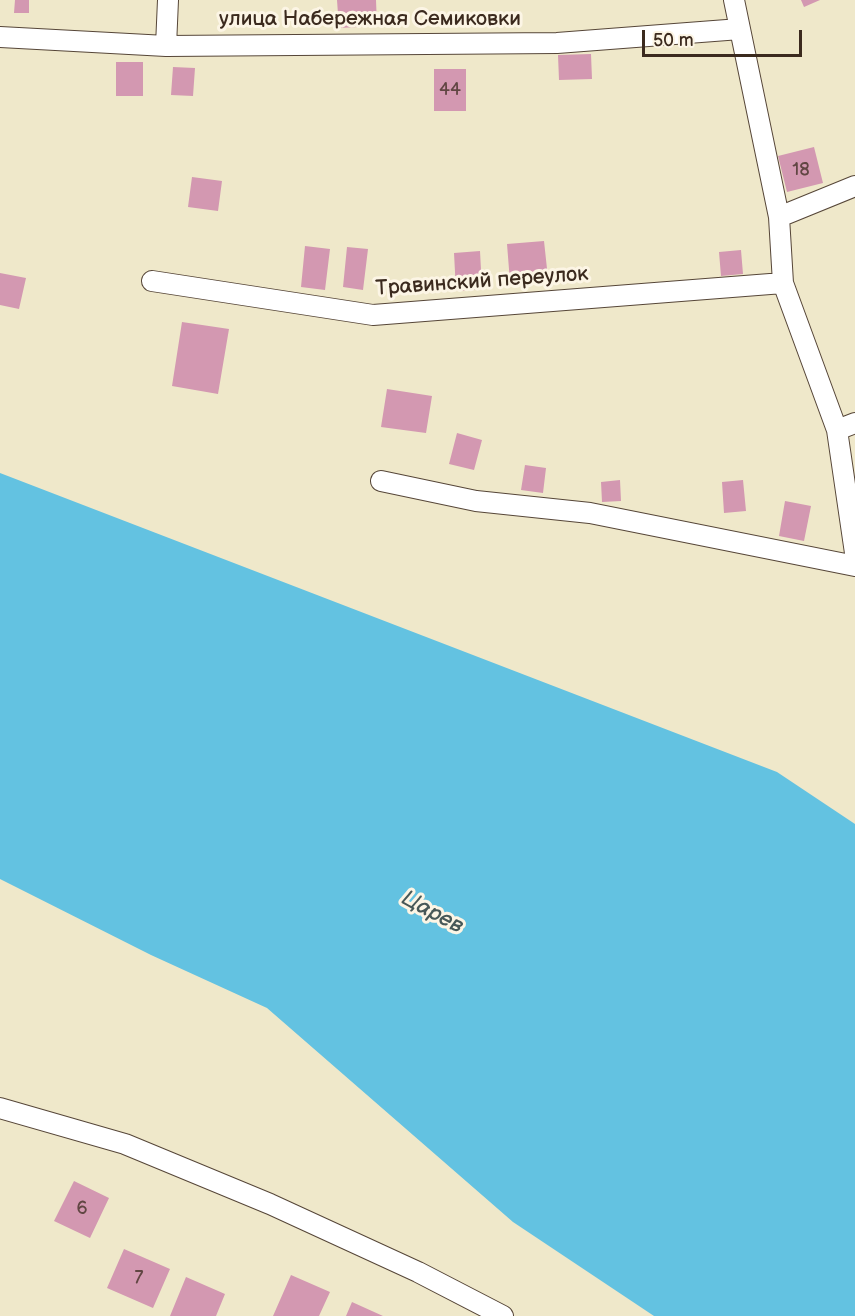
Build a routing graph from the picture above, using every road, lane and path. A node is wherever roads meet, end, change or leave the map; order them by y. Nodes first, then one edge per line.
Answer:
1 (168, 0) edge
2 (734, 0) edge
3 (740, 29) junction
4 (0, 37) edge
5 (166, 46) junction
6 (855, 186) edge
7 (779, 217) junction
8 (152, 281) dead end
9 (783, 283) junction
10 (846, 427) edge
11 (381, 481) dead end
12 (855, 553) edge
13 (855, 566) edge
14 (2, 1115) edge
15 (503, 1316) edge

1 - 5 street
2 - 3 street
3 - 5 street, улица Набережная Семиковки
3 - 7 street
4 - 5 street, улица Набережная Семиковки
6 - 7 street
7 - 9 street
8 - 9 street, Травинский переулок
9 - 10 street
10 - 12 street
11 - 13 street
14 - 15 street

